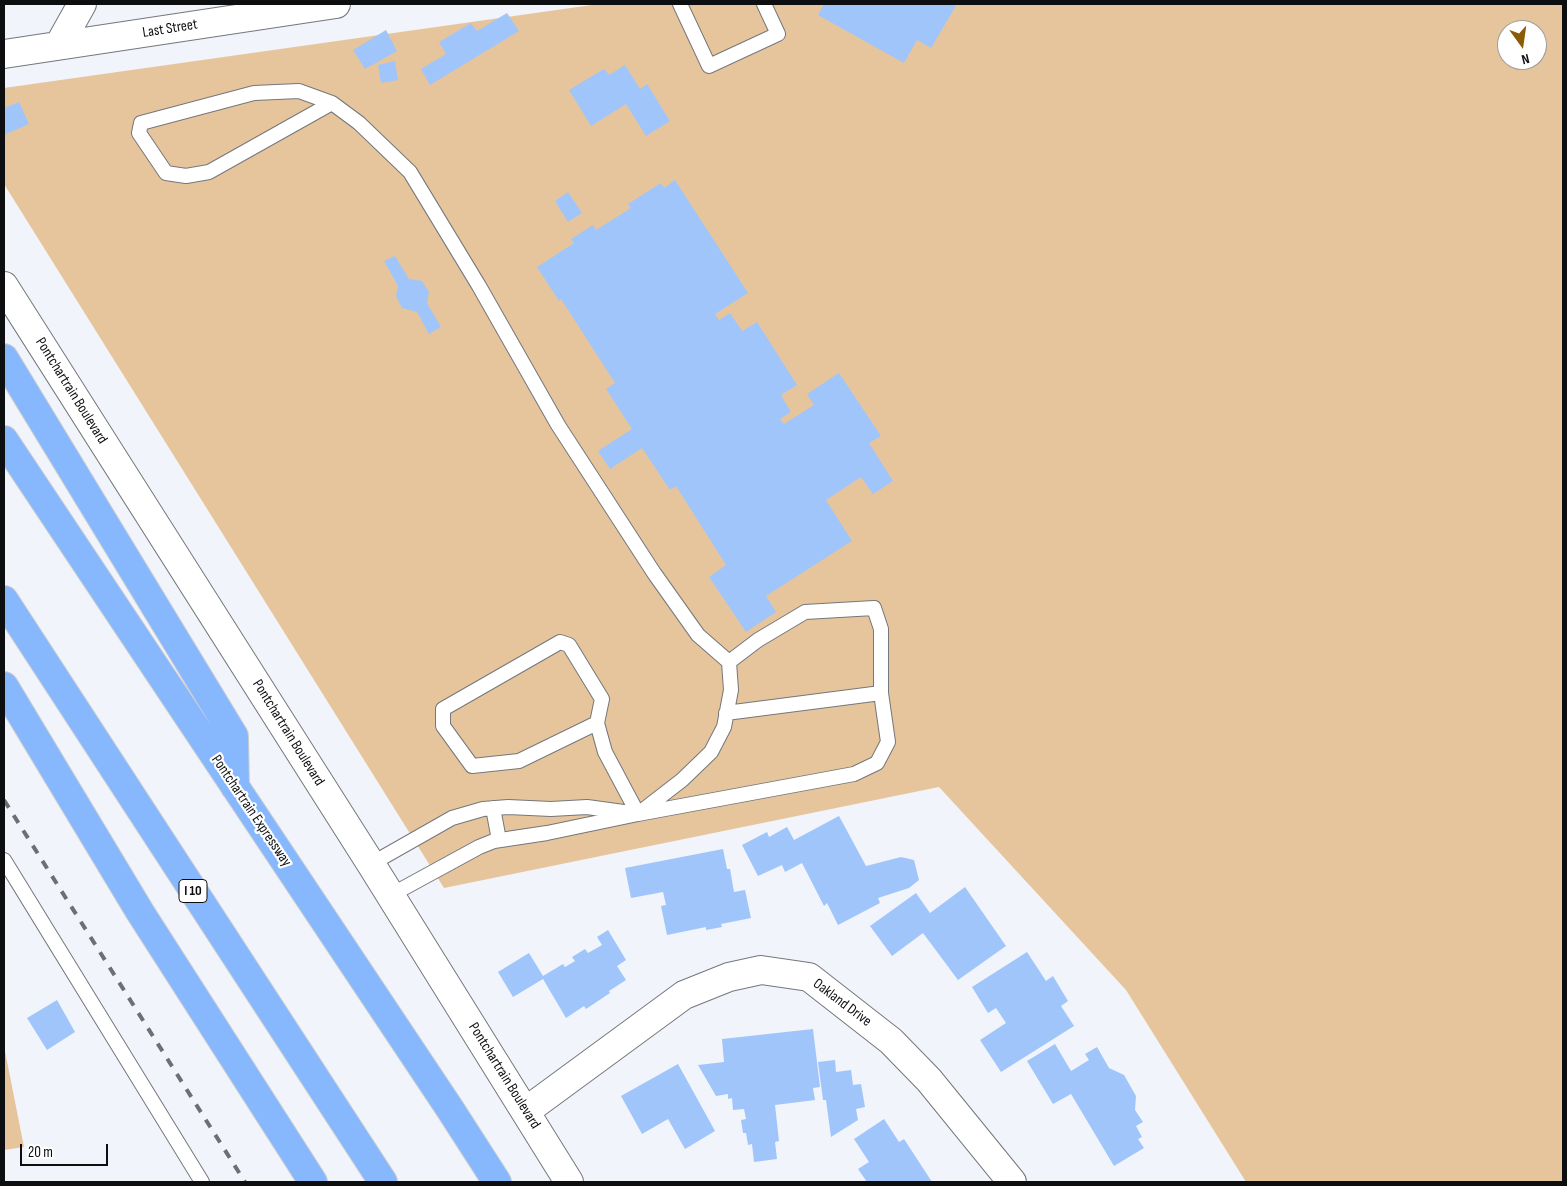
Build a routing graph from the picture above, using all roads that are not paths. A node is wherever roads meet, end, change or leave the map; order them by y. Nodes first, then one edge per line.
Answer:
1 (82, 4) edge
2 (336, 4) edge
3 (680, 4) edge
4 (764, 4) edge
5 (60, 46) junction
6 (4, 54) edge
7 (332, 103) junction
8 (4, 286) edge
9 (4, 358) edge
10 (4, 440) edge
11 (4, 600) edge
12 (729, 662) junction
13 (4, 686) edge
14 (881, 693) junction
15 (726, 713) junction
16 (597, 724) junction
17 (235, 787) junction
18 (493, 808) junction
19 (638, 814) junction
20 (499, 840) junction
21 (4, 860) edge
22 (372, 864) junction
23 (391, 895) junction
24 (526, 1111) junction
25 (202, 1182) edge
26 (313, 1182) edge
27 (383, 1182) edge
28 (497, 1182) edge
29 (569, 1182) edge
30 (1012, 1182) edge

1 - 5 street
2 - 5 street, Last Street
3 - 4 lane
5 - 6 street, Last Street
7 - 7 lane
7 - 12 lane
8 - 22 street, Pontchartrain Boulevard
9 - 17 highway
10 - 17 highway, Pontchartrain Expressway
11 - 27 highway, I 10
12 - 14 lane
12 - 15 lane
13 - 26 highway
14 - 15 lane
14 - 19 lane
15 - 19 lane
16 - 16 lane
16 - 19 lane
17 - 28 highway, Pontchartrain Expressway
18 - 19 lane
18 - 20 lane
18 - 22 lane
19 - 20 lane
20 - 23 lane
21 - 25 lane
22 - 23 street, Pontchartrain Boulevard
23 - 24 street, Pontchartrain Boulevard
24 - 29 street, Pontchartrain Boulevard
24 - 30 street, Oakland Drive

